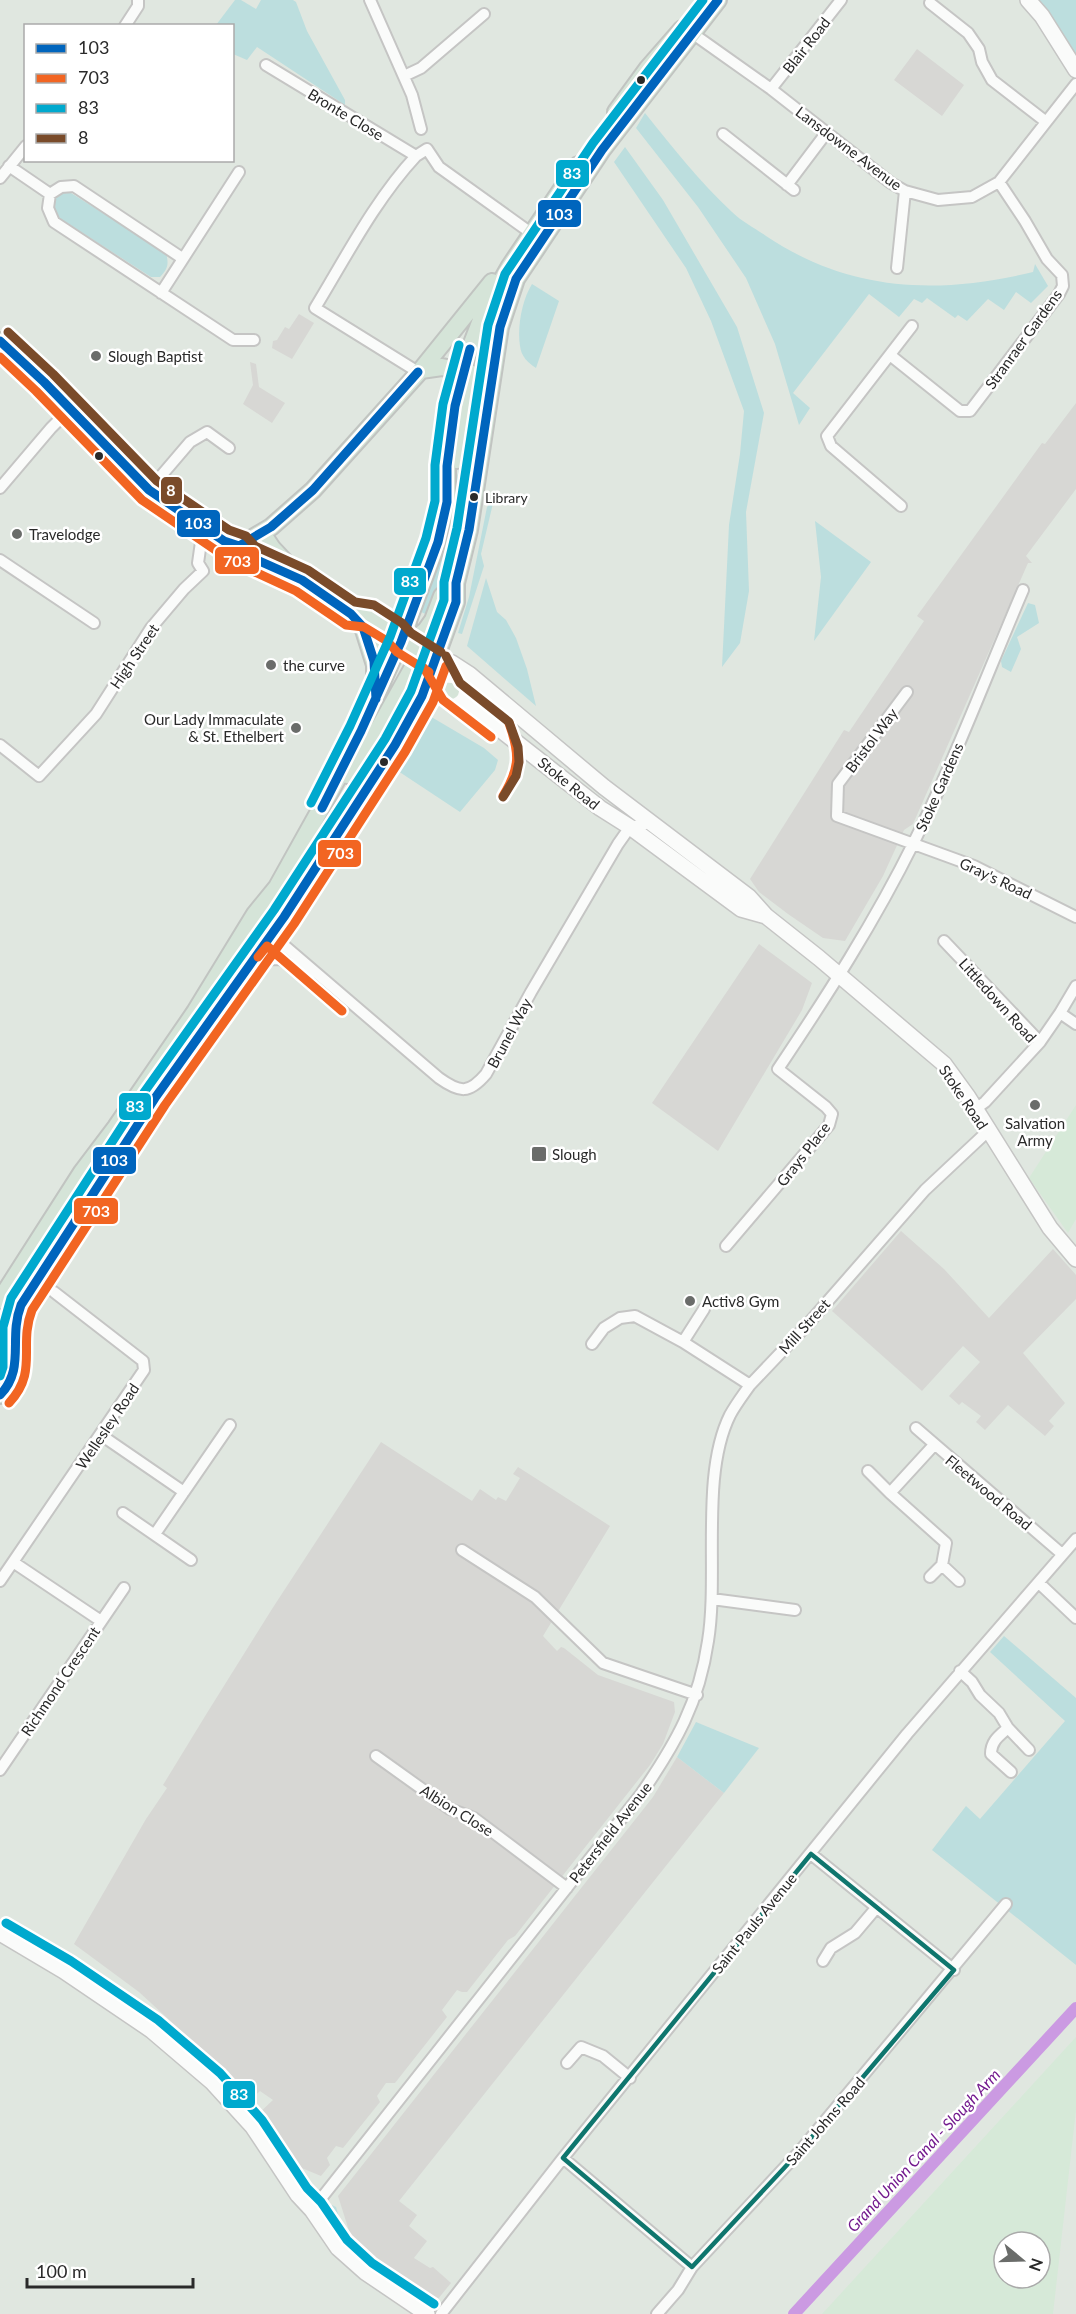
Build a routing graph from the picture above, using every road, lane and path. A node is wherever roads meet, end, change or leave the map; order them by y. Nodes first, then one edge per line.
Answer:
1 (138, 0) edge
2 (370, 0) edge
3 (705, 0) edge
4 (718, 0) edge
5 (841, 0) edge
6 (1028, 0) edge
7 (930, 3) dead end
8 (484, 14) dead end
9 (126, 24) edge
10 (690, 35) junction
11 (266, 65) dead end
12 (1076, 70) edge
13 (404, 76) junction
14 (1076, 84) edge
15 (771, 89) junction
16 (1045, 121) junction
17 (421, 129) dead end
18 (827, 132) junction
19 (723, 134) dead end
20 (601, 142) junction
21 (24, 149) edge
22 (416, 156) junction
23 (9, 166) junction
24 (239, 172) dead end
25 (0, 178) edge
26 (999, 182) junction
27 (905, 191) junction
28 (50, 194) junction
29 (531, 233) junction
30 (182, 258) junction
31 (510, 266) junction
32 (897, 268) dead end
33 (161, 293) junction
34 (912, 326) dead end
35 (254, 340) dead end
36 (0, 341) edge
37 (890, 355) junction
38 (420, 371) junction
39 (461, 372) junction
40 (492, 376) junction
41 (69, 410) junction
42 (229, 448) dead end
43 (0, 488) edge
44 (149, 490) junction
45 (447, 503) junction
46 (902, 506) dead end
47 (203, 528) junction
48 (262, 533) junction
49 (239, 546) junction
50 (0, 560) edge
51 (302, 580) junction
52 (456, 583) junction
53 (1023, 590) dead end
54 (351, 614) junction
55 (94, 623) dead end
56 (363, 627) junction
57 (403, 642) junction
58 (435, 662) junction
59 (451, 691) junction
60 (907, 692) dead end
61 (422, 696) junction
62 (376, 699) junction
63 (0, 745) edge
64 (329, 795) junction
65 (652, 825) junction
66 (630, 827) junction
67 (914, 843) junction
68 (745, 903) junction
69 (1076, 917) edge
70 (272, 934) junction
71 (944, 941) dead end
72 (254, 960) junction
73 (838, 976) junction
74 (320, 977) junction
75 (1076, 986) edge
76 (195, 1012) junction
77 (1060, 1013) junction
78 (1076, 1024) edge
79 (1040, 1042) junction
80 (778, 1069) joint
81 (974, 1110) junction
82 (988, 1131) junction
83 (726, 1246) dead end
84 (1076, 1259) edge
85 (54, 1292) dead end
86 (0, 1300) edge
87 (704, 1310) dead end
88 (0, 1330) edge
89 (683, 1342) junction
90 (592, 1344) dead end
91 (15, 1351) junction
92 (750, 1385) junction
93 (0, 1395) edge
94 (230, 1425) dead end
95 (916, 1428) dead end
96 (101, 1435) junction
97 (934, 1445) junction
98 (868, 1472) dead end
99 (184, 1492) junction
100 (890, 1493) junction
101 (123, 1513) dead end
102 (155, 1534) junction
103 (1076, 1539) edge
104 (462, 1550) dead end
105 (1062, 1554) junction
106 (191, 1560) dead end
107 (13, 1562) junction
108 (942, 1565) junction
109 (930, 1577) dead end
110 (0, 1581) edge
111 (959, 1581) dead end
112 (1039, 1583) junction
113 (124, 1588) dead end
114 (712, 1599) junction
115 (795, 1610) dead end
116 (1076, 1618) edge
117 (101, 1621) junction
118 (960, 1671) junction
119 (697, 1695) junction
120 (1008, 1728) junction
121 (1029, 1750) dead end
122 (376, 1755) dead end
123 (0, 1770) edge
124 (1011, 1772) dead end
125 (811, 1854) junction
126 (567, 1888) junction
127 (1006, 1904) dead end
128 (877, 1907) junction
129 (0, 1933) edge
130 (823, 1961) dead end
131 (954, 1970) junction
132 (567, 2063) dead end
133 (630, 2078) junction
134 (563, 2158) junction
135 (312, 2210) junction
136 (692, 2267) junction
137 (427, 2314) edge
138 (441, 2314) edge
139 (657, 2314) edge

1 - 9 street
2 - 13 street
3 - 10 main road
4 - 10 main road
5 - 15 street, Blair Road
6 - 12 main road
7 - 16 street
8 - 13 street
10 - 15 street, Lansdowne Avenue
10 - 20 main road
11 - 22 street, Bronte Close
13 - 17 street
14 - 16 street, Lansdowne Avenue
15 - 18 street, Lansdowne Avenue
16 - 26 street, Lansdowne Avenue
18 - 19 street
18 - 27 street, Lansdowne Avenue
20 - 29 main road
20 - 40 main road
21 - 23 street
22 - 29 street
22 - 38 street
23 - 25 street
23 - 28 street
24 - 30 street
26 - 27 street, Lansdowne Avenue
26 - 37 street, Stranraer Gardens
27 - 32 street
28 - 30 street
28 - 33 street
29 - 31 main road
30 - 33 street
31 - 38 main road
31 - 39 main road
33 - 35 street
34 - 37 street
36 - 41 main road
37 - 46 street
38 - 39 main road
38 - 48 main road
39 - 40 main road
39 - 45 main road
40 - 45 main road
40 - 52 main road
41 - 43 street
41 - 44 main road
42 - 44 street
44 - 47 main road
45 - 57 main road
47 - 49 main road
47 - 63 street, High Street
48 - 49 main road
48 - 51 main road
49 - 51 main road
50 - 55 street
51 - 54 main road
52 - 57 main road
52 - 58 main road
53 - 67 street, Stoke Gardens
54 - 56 main road
54 - 57 main road
56 - 57 main road
56 - 62 main road
57 - 58 main road
57 - 62 main road
58 - 59 main road, Stoke Road
58 - 61 main road
58 - 64 main road
58 - 65 main road, Stoke Road
59 - 61 main road
59 - 66 main road, Stoke Road
60 - 67 street, Bristol Way
61 - 70 main road
62 - 64 main road
64 - 76 main road
65 - 66 street
65 - 68 main road, Stoke Road
66 - 68 main road, Stoke Road
66 - 74 street, Brunel Way
67 - 69 street, Gray's Road
67 - 73 street, Stoke Gardens
68 - 73 main road, Stoke Road
70 - 72 main road
70 - 74 street, Brunel Way
70 - 76 street
71 - 79 street, Littledown Road
72 - 74 street, Brunel Way
72 - 91 main road
73 - 80 street, Stoke Gardens
73 - 81 main road, Stoke Road
75 - 77 street
76 - 86 main road
77 - 78 street
77 - 79 street
79 - 81 street, Littledown Road
80 - 83 street, Grays Place
81 - 82 main road, Stoke Road
82 - 84 main road, Stoke Road
82 - 92 street, Mill Street
85 - 96 street, Wellesley Road
87 - 89 street
88 - 91 main road
89 - 90 street
89 - 92 street
91 - 93 main road
92 - 114 street, Petersfield Avenue
94 - 99 street
95 - 97 street, Fleetwood Road
96 - 99 street
96 - 107 street, Wellesley Road
97 - 100 street
97 - 105 street, Fleetwood Road
98 - 100 street
99 - 102 street
100 - 108 street
101 - 102 street
102 - 106 street
103 - 105 street, Saint Pauls Avenue
104 - 119 street
105 - 112 street, Saint Pauls Avenue
107 - 110 street, Wellesley Road
107 - 117 street, Richmond Crescent
108 - 109 street
108 - 111 street
112 - 116 street
112 - 118 street, Saint Pauls Avenue
113 - 117 street, Richmond Crescent
114 - 115 street
114 - 119 street, Petersfield Avenue
117 - 123 street, Richmond Crescent
118 - 120 street
118 - 125 street, Saint Pauls Avenue
119 - 126 street, Petersfield Avenue
120 - 121 street
120 - 124 street
122 - 126 street, Albion Close
125 - 128 street
125 - 133 street, Saint Pauls Avenue
126 - 135 street, Petersfield Avenue
127 - 131 street, Saint Johns Road
128 - 130 street
128 - 131 street
129 - 135 main road
131 - 136 street, Saint Johns Road
132 - 133 street
133 - 134 street, Saint Pauls Avenue
134 - 136 street
134 - 138 street, Saint Pauls Avenue
135 - 137 main road
136 - 139 street, Saint Johns Road

